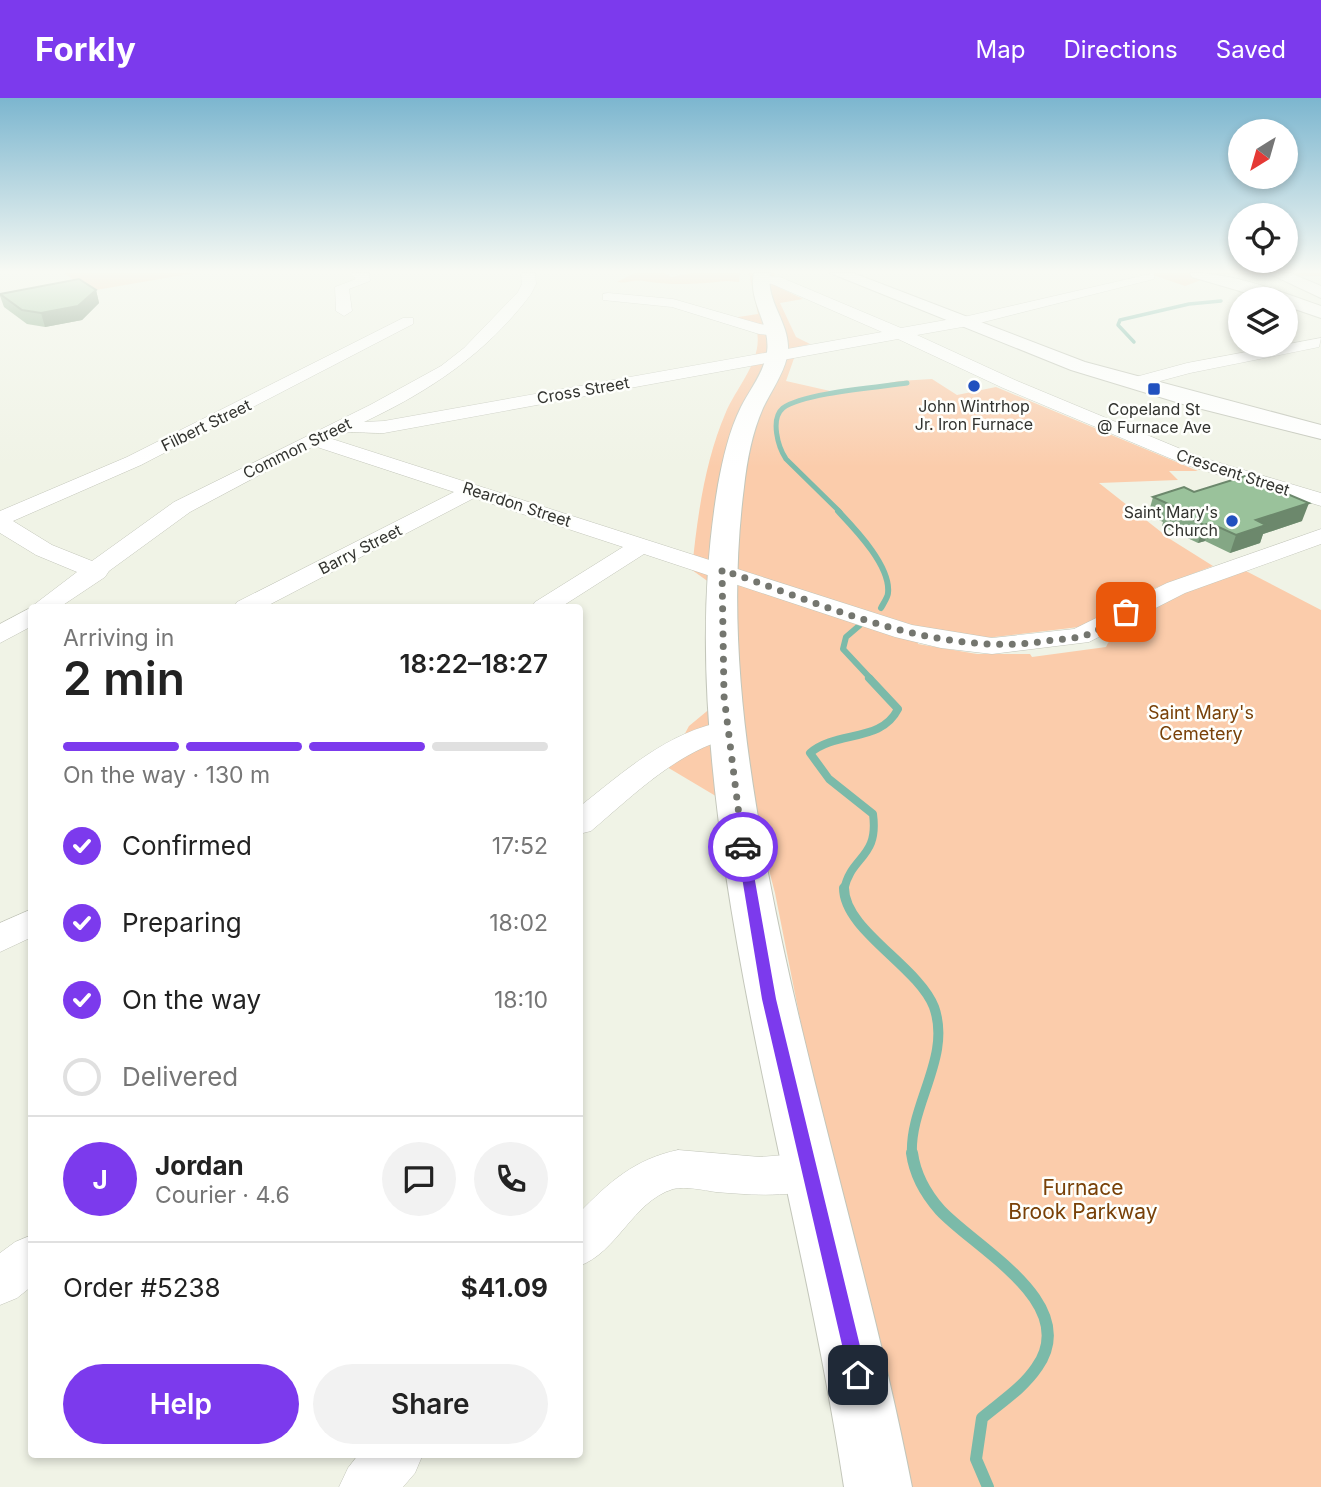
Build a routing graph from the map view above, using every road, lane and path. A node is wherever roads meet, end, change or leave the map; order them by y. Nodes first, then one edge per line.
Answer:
1 (375, 338) edge
2 (483, 338) edge
3 (770, 338) edge
4 (775, 338) edge
5 (834, 338) edge
6 (910, 338) edge
7 (1005, 338) edge
8 (1319, 342) dead end
9 (777, 343) junction
10 (1134, 383) junction
11 (345, 424) junction
12 (1321, 432) edge
13 (312, 439) junction
14 (474, 491) junction
15 (1321, 500) edge
16 (0, 521) edge
17 (1321, 536) edge
18 (643, 545) junction
19 (722, 570) junction
20 (97, 572) junction
21 (49, 604) edge
22 (252, 604) edge
23 (549, 604) edge
24 (28, 618) edge
25 (0, 635) edge
26 (726, 730) junction
27 (583, 821) edge
28 (28, 923) edge
29 (0, 939) edge
30 (812, 1172) junction
31 (583, 1241) edge
32 (28, 1260) edge
33 (0, 1282) edge
34 (392, 1458) edge
35 (367, 1487) edge
36 (878, 1487) edge

1 - 16 street, Filbert Street
2 - 11 street, Common Street
3 - 9 street
4 - 9 main road
5 - 9 street, Cross Street
6 - 15 street, Crescent Street
7 - 10 main road
8 - 10 street
9 - 11 street, Cross Street
9 - 19 main road
10 - 12 main road
11 - 13 street, Common Street
13 - 14 street, Reardon Street
13 - 20 street, Common Street
14 - 18 street, Reardon Street
14 - 22 street, Barry Street
16 - 20 street
17 - 19 street, Reardon Street
18 - 19 street, Reardon Street
18 - 23 street
19 - 26 main road
20 - 21 street, Common Street
24 - 25 street
26 - 27 street
26 - 30 main road
28 - 29 street
30 - 31 street
30 - 36 main road
32 - 33 street
34 - 35 street

